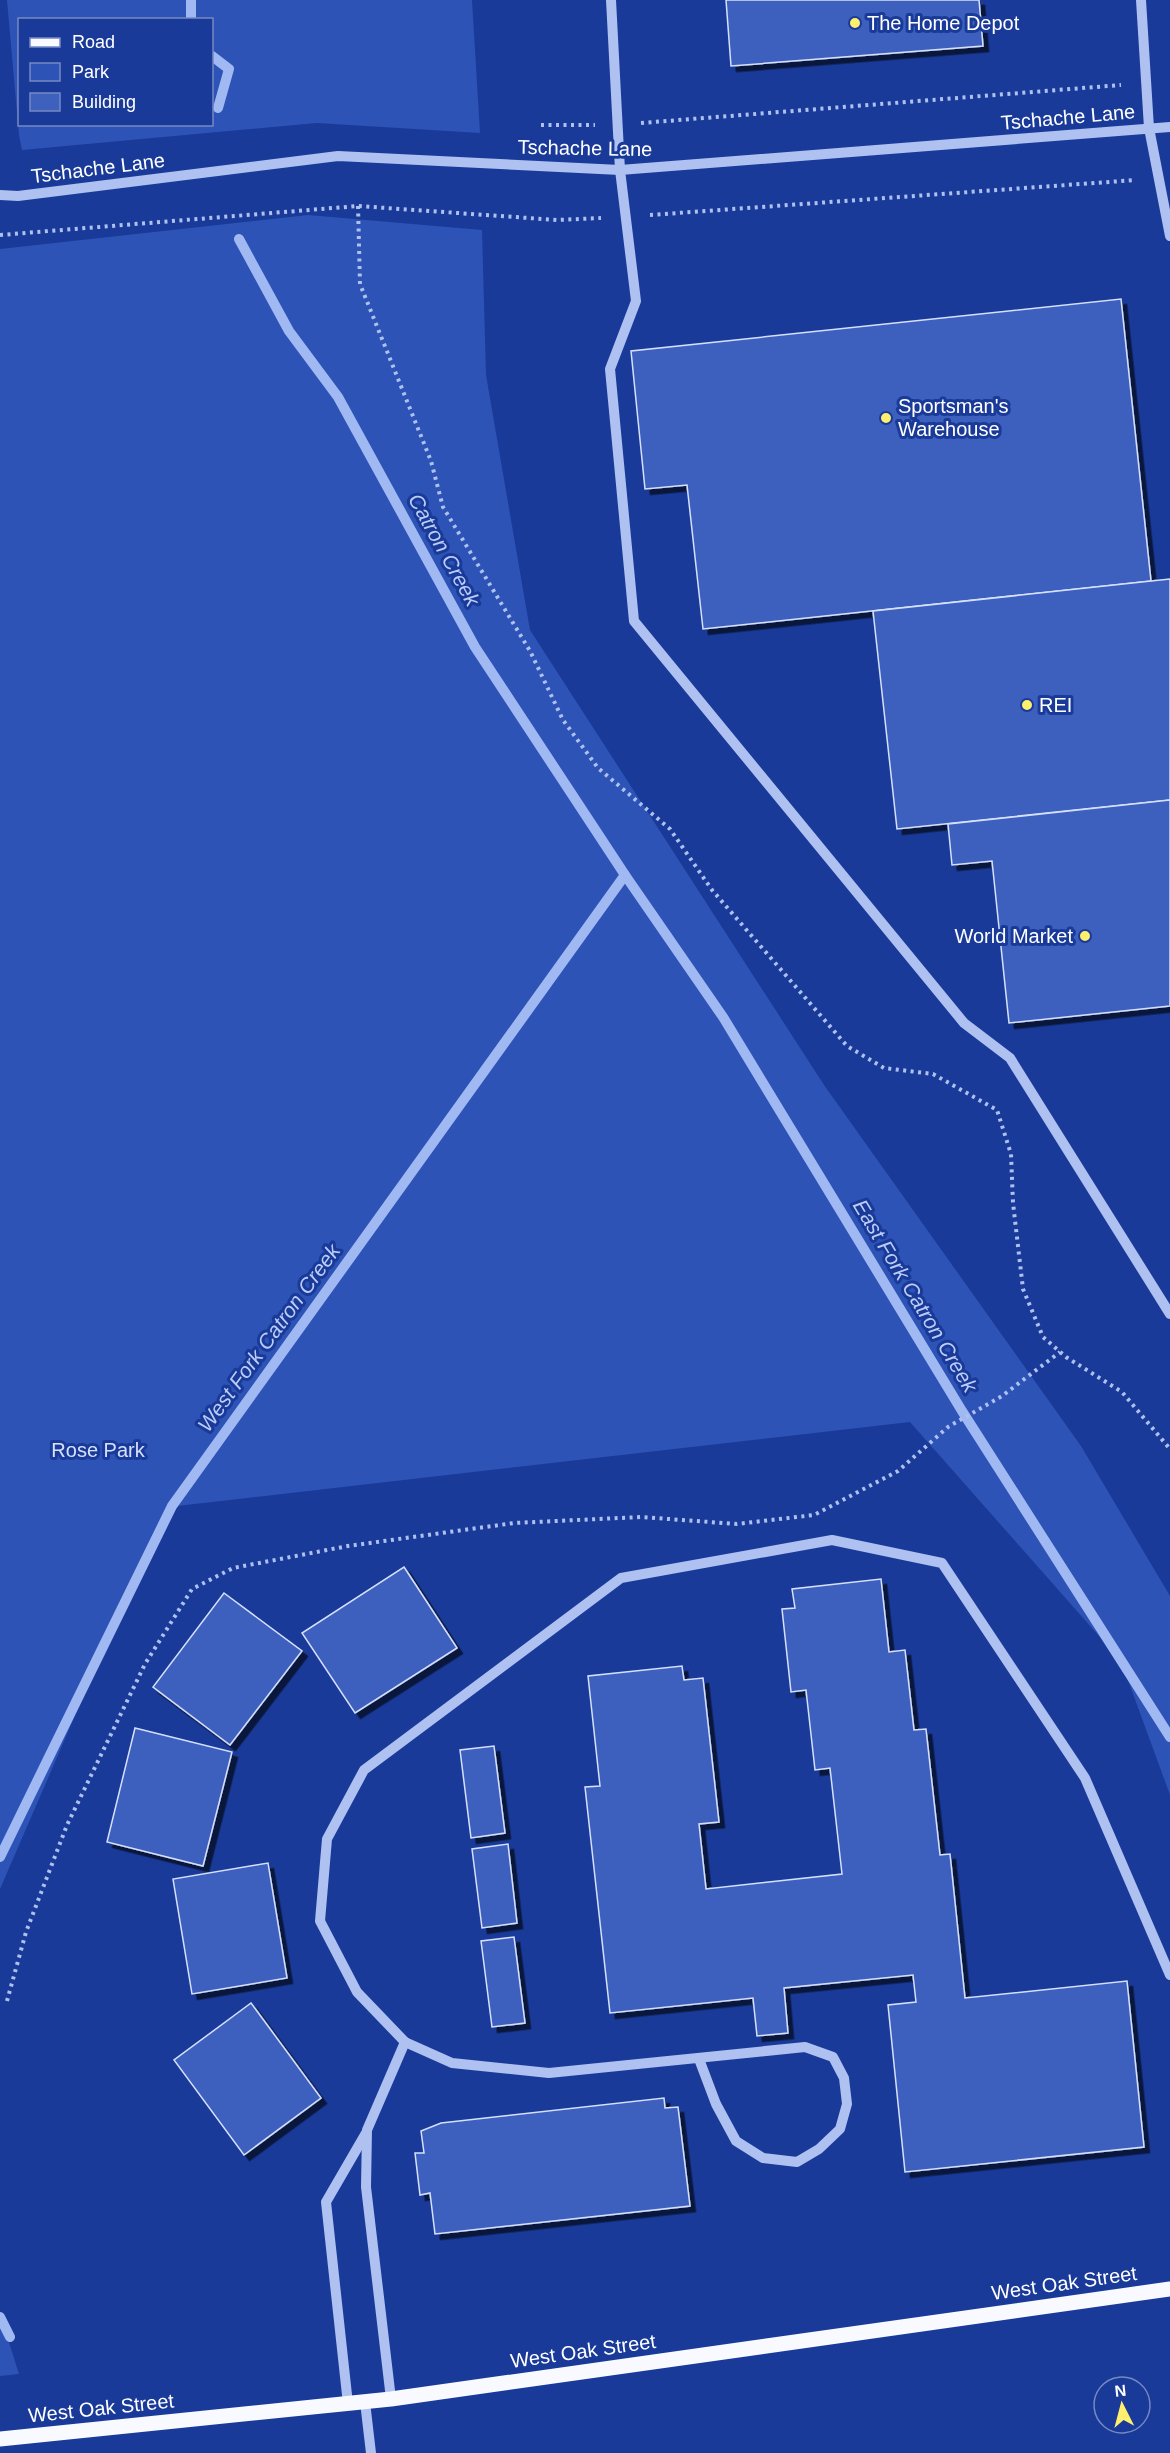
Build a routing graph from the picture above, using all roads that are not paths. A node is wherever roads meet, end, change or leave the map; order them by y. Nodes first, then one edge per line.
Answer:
1 (610, 0) edge
2 (1141, 0) edge
3 (1170, 126) edge
4 (1149, 128) junction
5 (620, 170) junction
6 (0, 195) edge
7 (1170, 236) edge
8 (1170, 1314) edge
9 (1170, 1976) edge
10 (405, 2042) junction
11 (699, 2059) junction
12 (367, 2130) junction
13 (1170, 2289) edge
14 (391, 2399) junction
15 (366, 2402) junction
16 (348, 2404) junction
17 (0, 2439) edge
18 (371, 2453) edge

1 - 5 street
2 - 4 street
3 - 4 street, Tschache Lane
4 - 5 street, Tschache Lane
4 - 7 street
5 - 6 street, Tschache Lane
5 - 8 street
9 - 10 street
10 - 11 street
10 - 12 street
11 - 11 street
12 - 14 street
12 - 16 street
13 - 14 main road, West Oak Street
14 - 15 main road, West Oak Street
15 - 16 main road, West Oak Street
15 - 18 street
16 - 17 main road, West Oak Street

